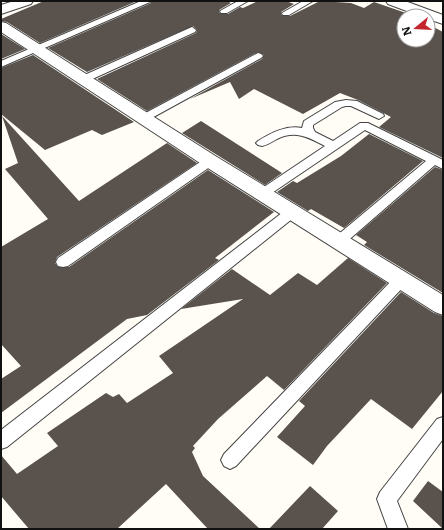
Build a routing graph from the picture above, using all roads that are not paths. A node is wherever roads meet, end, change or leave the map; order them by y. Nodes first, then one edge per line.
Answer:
1 (26, 1) edge
2 (244, 1) edge
3 (309, 1) edge
4 (393, 1) edge
5 (146, 2) edge
6 (1, 10) edge
7 (224, 11) dead end
8 (286, 13) dead end
9 (443, 20) edge
10 (1, 26) edge
11 (192, 30) dead end
12 (36, 48) junction
13 (258, 56) dead end
14 (1, 64) edge
15 (84, 79) junction
16 (379, 116) dead end
17 (144, 118) junction
18 (310, 133) junction
19 (262, 143) dead end
20 (333, 146) junction
21 (210, 161) junction
22 (439, 162) edge
23 (262, 194) junction
24 (292, 212) junction
25 (339, 241) junction
26 (63, 262) dead end
27 (401, 280) junction
28 (443, 306) edge
29 (443, 425) edge
30 (1, 441) edge
31 (230, 460) dead end
32 (398, 529) edge

1 - 6 street
2 - 7 lane
3 - 8 lane
4 - 9 street
5 - 12 lane
10 - 12 street
11 - 15 lane
12 - 14 lane
12 - 15 street
13 - 17 lane
15 - 17 street
16 - 18 lane
17 - 21 street
18 - 19 lane
18 - 20 lane
20 - 22 lane
20 - 23 lane
21 - 23 street
21 - 26 lane
22 - 25 lane
23 - 24 street
24 - 25 street
24 - 30 lane
25 - 27 street
27 - 28 street
27 - 31 lane
29 - 32 lane

